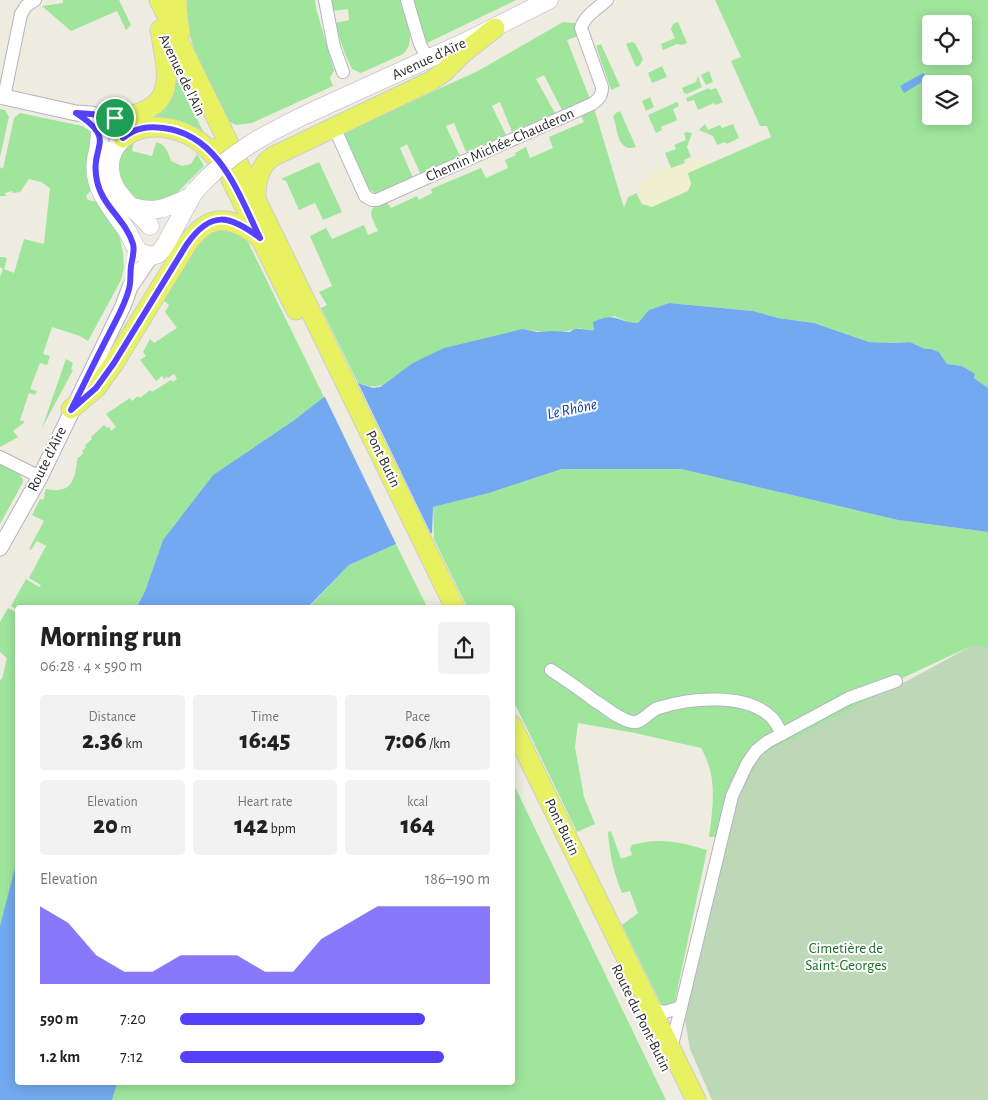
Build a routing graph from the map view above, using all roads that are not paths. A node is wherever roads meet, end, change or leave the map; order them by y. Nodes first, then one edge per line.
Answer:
1 (34, 0) edge
2 (146, 0) edge
3 (159, 0) edge
4 (177, 0) edge
5 (325, 0) edge
6 (406, 0) edge
7 (549, 0) edge
8 (607, 0) edge
9 (495, 28) junction
10 (160, 30) junction
11 (184, 52) junction
12 (428, 60) junction
13 (343, 72) dead end
14 (2, 97) edge
15 (76, 113) junction
16 (112, 118) junction
17 (334, 127) junction
18 (100, 135) junction
19 (122, 140) junction
20 (227, 172) junction
21 (256, 197) junction
22 (133, 207) junction
23 (167, 224) junction
24 (150, 226) junction
25 (260, 238) junction
26 (134, 245) junction
27 (151, 256) junction
28 (130, 287) junction
29 (304, 311) junction
30 (71, 410) junction
31 (0, 458) edge
32 (40, 477) junction
33 (0, 548) edge
34 (440, 605) edge
35 (453, 605) edge
36 (551, 670) dead end
37 (896, 681) dead end
38 (515, 732) edge
39 (782, 734) junction
40 (515, 760) edge
41 (607, 932) junction
42 (681, 1006) junction
43 (652, 1010) junction
44 (671, 1049) junction
45 (681, 1100) edge
46 (696, 1100) edge

1 - 14 street
2 - 10 main road, Avenue de l'Ain
3 - 11 main road, Avenue de l'Ain
4 - 11 main road
5 - 13 street
6 - 12 street
7 - 9 main road, Avenue d'Aïre
8 - 17 street, Chemin Michée-Chauderon
9 - 12 main road, Avenue d'Aïre
9 - 17 main road
10 - 16 main road
10 - 20 main road, Avenue de l'Ain
11 - 21 main road, Avenue de l'Ain
12 - 23 main road, Avenue d'Aïre, bridge
14 - 15 street
15 - 16 street
15 - 18 street
16 - 18 main road
16 - 19 main road
17 - 21 main road
18 - 19 main road
18 - 26 main road
19 - 20 main road
19 - 22 main road
20 - 25 main road, Avenue de l'Ain
21 - 29 main road, Avenue de l'Ain
22 - 23 main road
22 - 24 main road
23 - 24 main road
23 - 27 main road
24 - 26 main road
25 - 29 main road, Avenue de l'Ain
25 - 30 main road
26 - 27 main road
26 - 28 street, Route d'Aïre
27 - 28 street, Route d'Aïre
28 - 30 street, Route d'Aïre
29 - 34 main road, Pont Butin
29 - 35 main road, Pont Butin
30 - 32 street, Route d'Aïre
31 - 32 street
32 - 33 street, Route d'Aïre
36 - 39 street
37 - 39 street, Route du Pont-Butin
38 - 41 main road, Pont Butin
39 - 42 street, Route du Pont-Butin
40 - 41 main road, Pont Butin
41 - 43 main road, Route du Pont-Butin
41 - 45 main road, Route du Pont-Butin
42 - 43 street
42 - 44 street, Route du Pont-Butin
43 - 44 main road, Route du Pont-Butin
44 - 46 main road, Route du Pont-Butin

